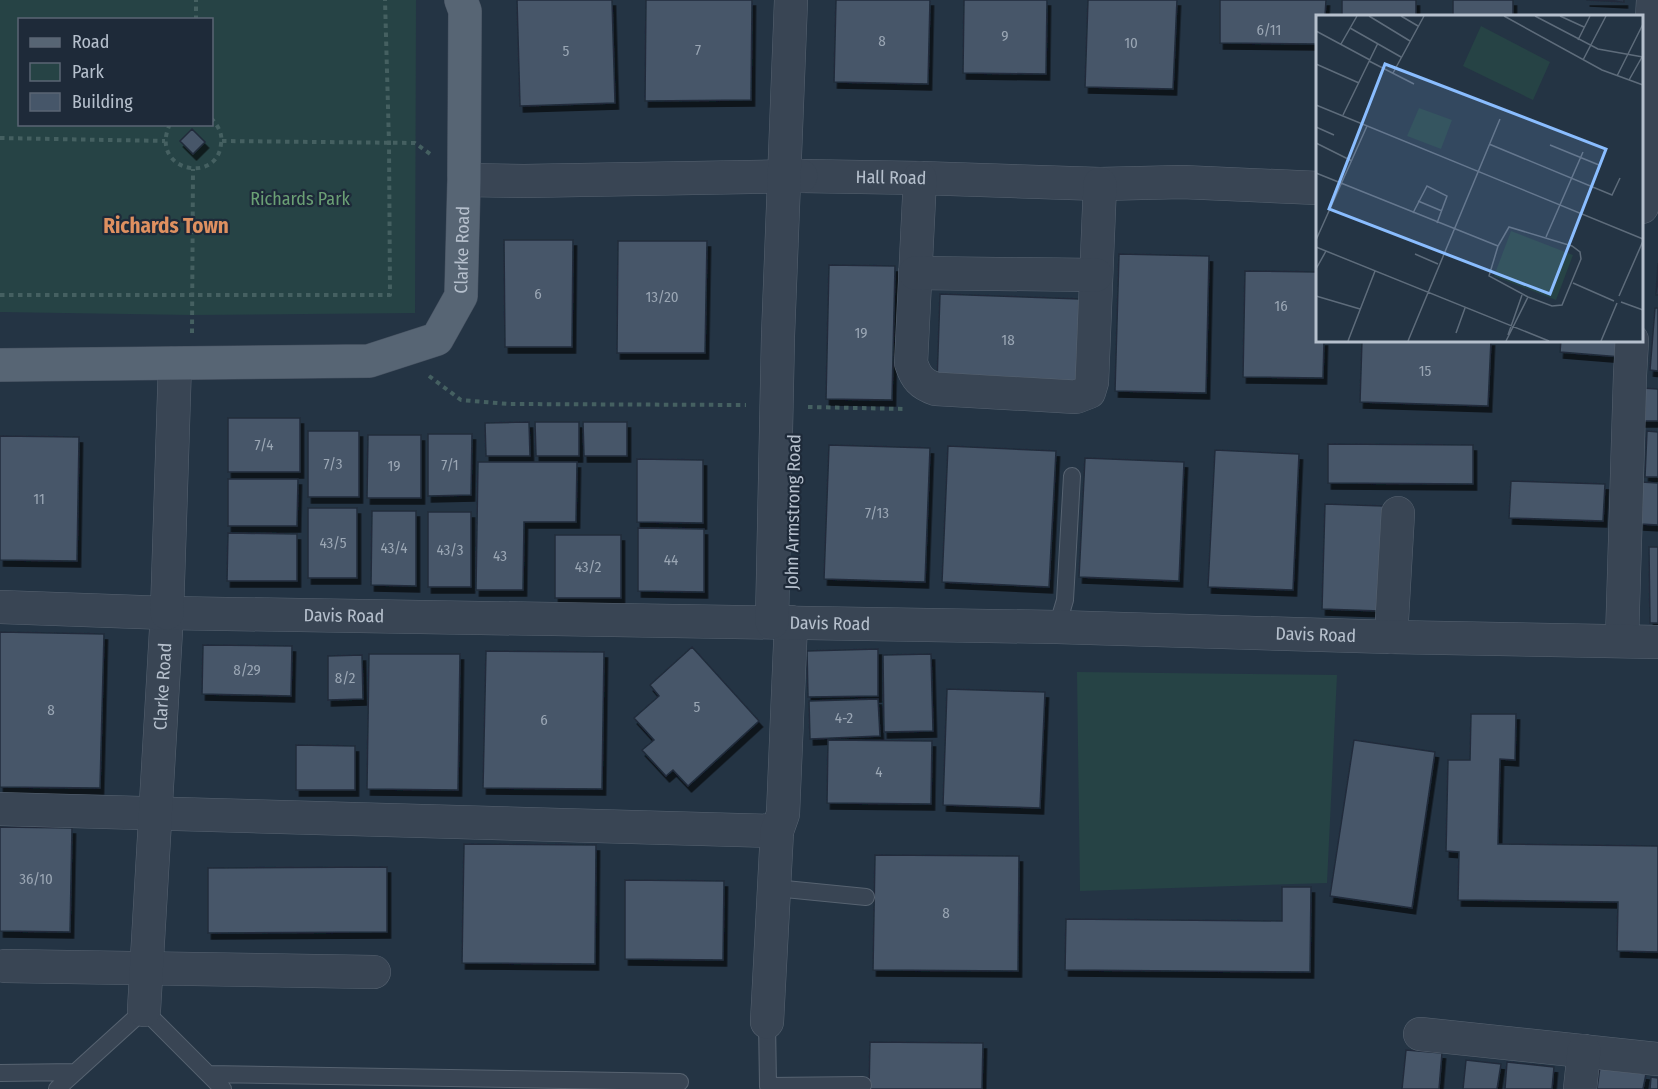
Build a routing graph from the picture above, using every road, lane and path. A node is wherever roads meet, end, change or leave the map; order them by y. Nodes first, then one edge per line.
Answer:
1 (196, 0) edge
2 (385, 0) edge
3 (461, 0) edge
4 (791, 0) edge
5 (806, 0) edge
6 (1653, 0) edge
7 (196, 18) edge
8 (213, 120) edge
9 (169, 126) edge
10 (0, 138) edge
11 (165, 141) junction
12 (222, 141) junction
13 (389, 143) junction
14 (415, 143) dead end
15 (193, 169) junction
16 (793, 176) junction
17 (920, 178) junction
18 (1643, 179) edge
19 (464, 180) junction
20 (1100, 184) junction
21 (1316, 188) edge
22 (915, 273) junction
23 (1096, 275) junction
24 (0, 295) edge
25 (193, 295) junction
26 (192, 315) dead end
27 (1633, 342) edge
28 (402, 350) junction
29 (175, 363) junction
30 (0, 365) edge
31 (1644, 376) edge
32 (786, 406) junction
33 (911, 410) dead end
34 (1072, 476) dead end
35 (1398, 513) dead end
36 (0, 607) edge
37 (167, 613) junction
38 (781, 622) junction
39 (1057, 627) junction
40 (1391, 637) junction
41 (1622, 640) junction
42 (1658, 642) edge
43 (0, 809) edge
44 (156, 814) junction
45 (777, 831) junction
46 (775, 888) junction
47 (866, 897) dead end
48 (5, 966) dead end
49 (146, 968) junction
50 (374, 972) dead end
51 (144, 1010) junction
52 (767, 1022) joint
53 (1420, 1034) dead end
54 (1584, 1051) junction
55 (1658, 1059) edge
56 (76, 1072) junction
57 (0, 1073) edge
58 (208, 1074) junction
59 (680, 1082) dead end
60 (863, 1085) dead end
61 (57, 1089) edge
62 (223, 1089) edge
63 (1580, 1089) edge

1 - 7 path
2 - 13 path
3 - 19 main road, Clarke Road
4 - 16 street, John Armstrong Road
5 - 16 street, John Armstrong Road
6 - 18 street
8 - 12 path
9 - 11 path
10 - 11 path
11 - 15 path
12 - 13 path
12 - 15 path
13 - 14 path
13 - 25 path
15 - 25 path
16 - 17 street, Hall Road
16 - 19 street, Hall Road
16 - 32 street, John Armstrong Road
17 - 20 street, Hall Road
17 - 22 street
19 - 28 main road, Clarke Road
20 - 21 street, Hall Road
20 - 23 street
22 - 23 street
22 - 23 street
24 - 25 path
25 - 26 path
27 - 31 street
28 - 29 main road, Clarke Road
28 - 32 path
29 - 30 main road, Clarke Road
29 - 37 street, Clarke Road
31 - 41 street
32 - 33 path
32 - 38 street, John Armstrong Road
34 - 39 lane
35 - 40 street
36 - 37 street, Davis Road
37 - 38 street, Davis Road
37 - 44 street, Clarke Road
38 - 39 street, Davis Road
38 - 45 street, John Armstrong Road
39 - 40 street, Davis Road
40 - 41 street, Davis Road
41 - 42 street, Davis Road
43 - 44 street
44 - 45 street
44 - 49 street, Clarke Road
45 - 46 street, John Armstrong Road
46 - 47 lane
46 - 52 street, John Armstrong Road
48 - 49 street
49 - 50 street
49 - 51 street, Clarke Road
51 - 56 lane
51 - 58 lane
52 - 60 lane
53 - 54 street
54 - 55 street
54 - 63 street
56 - 57 lane
56 - 61 lane
58 - 59 lane
58 - 62 lane

